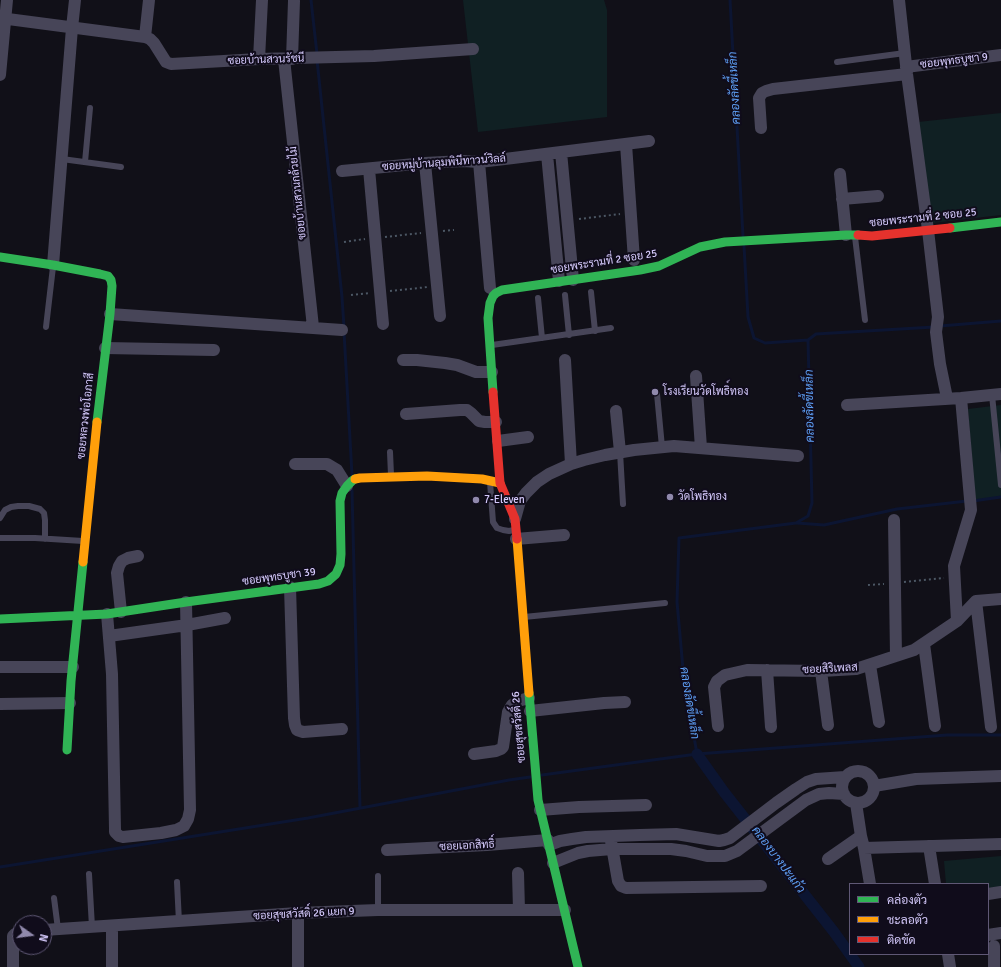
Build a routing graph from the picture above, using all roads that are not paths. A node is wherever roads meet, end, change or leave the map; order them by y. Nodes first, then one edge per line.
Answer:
1 (7, 0) edge
2 (75, 0) edge
3 (149, 0) edge
4 (262, 0) edge
5 (899, 0) edge
6 (294, 1) dead end
7 (3, 18) edge
8 (72, 28) junction
9 (145, 37) junction
10 (473, 49) dead end
11 (905, 53) junction
12 (1001, 55) edge
13 (259, 59) junction
14 (288, 59) junction
15 (836, 62) dead end
16 (907, 70) junction
17 (0, 75) edge
18 (90, 108) dead end
19 (761, 128) dead end
20 (649, 141) dead end
21 (626, 144) junction
22 (561, 152) junction
23 (547, 154) junction
24 (62, 159) junction
25 (85, 162) junction
26 (479, 162) junction
27 (425, 163) junction
28 (120, 167) dead end
29 (368, 169) junction
30 (342, 171) dead end
31 (840, 174) dead end
32 (878, 196) dead end
33 (842, 200) junction
34 (567, 220) junction
35 (553, 222) junction
36 (1001, 222) edge
37 (928, 230) junction
38 (850, 235) junction
39 (0, 257) edge
40 (634, 260) dead end
41 (53, 265) junction
42 (573, 280) junction
43 (559, 281) junction
44 (490, 288) dead end
45 (591, 292) dead end
46 (564, 295) dead end
47 (538, 298) dead end
48 (110, 314) junction
49 (440, 316) dead end
50 (865, 320) dead end
51 (382, 324) dead end
52 (46, 327) dead end
53 (313, 327) junction
54 (611, 328) dead end
55 (342, 330) dead end
56 (595, 331) junction
57 (569, 335) junction
58 (542, 338) junction
59 (490, 345) junction
60 (106, 348) junction
61 (214, 350) dead end
62 (403, 360) dead end
63 (565, 360) dead end
64 (492, 372) junction
65 (696, 376) dead end
66 (657, 394) dead end
67 (996, 394) edge
68 (947, 398) junction
69 (961, 398) junction
70 (847, 405) dead end
71 (616, 412) dead end
72 (406, 414) dead end
73 (496, 422) junction
74 (528, 438) dead end
75 (498, 440) junction
76 (662, 447) junction
77 (701, 448) junction
78 (390, 452) dead end
79 (620, 452) junction
80 (798, 456) dead end
81 (295, 464) dead end
82 (571, 464) junction
83 (391, 477) junction
84 (490, 481) junction
85 (500, 484) junction
86 (1001, 485) edge
87 (347, 486) junction
88 (623, 504) dead end
89 (0, 518) edge
90 (894, 520) dead end
91 (516, 530) junction
92 (564, 535) dead end
93 (0, 538) edge
94 (45, 539) junction
95 (85, 541) junction
96 (138, 556) dead end
97 (290, 588) junction
98 (1001, 599) edge
99 (976, 601) junction
100 (186, 602) junction
101 (665, 603) dead end
102 (120, 612) junction
103 (107, 614) junction
104 (78, 616) junction
105 (522, 617) junction
106 (225, 618) dead end
107 (0, 619) edge
108 (957, 621) junction
109 (187, 625) junction
110 (109, 636) junction
111 (924, 644) junction
112 (896, 656) junction
113 (870, 665) junction
114 (0, 667) edge
115 (72, 667) junction
116 (767, 670) junction
117 (821, 671) junction
118 (529, 698) junction
119 (625, 702) dead end
120 (70, 703) junction
121 (0, 704) edge
122 (530, 711) junction
123 (879, 722) dead end
124 (828, 725) dead end
125 (718, 726) dead end
126 (935, 726) dead end
127 (771, 727) dead end
128 (991, 727) dead end
129 (342, 729) dead end
130 (67, 750) dead end
131 (474, 754) dead end
132 (1001, 776) edge
133 (845, 777) junction
134 (874, 786) junction
135 (844, 794) junction
136 (856, 802) junction
137 (539, 805) junction
138 (646, 805) dead end
139 (611, 836) junction
140 (862, 842) junction
141 (548, 843) junction
142 (1001, 844) edge
143 (929, 846) junction
144 (612, 849) junction
145 (387, 850) dead end
146 (828, 859) dead end
147 (553, 863) junction
148 (88, 874) dead end
149 (518, 874) dead end
150 (378, 876) dead end
151 (177, 882) dead end
152 (870, 883) edge
153 (936, 883) edge
154 (761, 886) dead end
155 (1001, 892) edge
156 (989, 894) edge
157 (54, 898) dead end
158 (378, 910) junction
159 (519, 910) junction
160 (565, 910) junction
161 (298, 913) junction
162 (179, 922) junction
163 (112, 926) junction
164 (92, 927) junction
165 (52, 929) edge
166 (58, 929) junction
167 (1001, 933) edge
168 (989, 935) edge
169 (994, 946) dead end
170 (13, 955) edge
171 (948, 955) edge
172 (13, 967) edge
173 (112, 967) edge
174 (298, 967) edge
175 (578, 967) edge
176 (950, 967) edge
177 (994, 967) edge

1 - 7 street
2 - 8 street
3 - 9 street
4 - 13 street
5 - 11 street
6 - 14 street, ซอยบ้านสวนกล้วยไม้
7 - 8 street
7 - 17 street
8 - 9 street
8 - 24 street
9 - 13 street, ซอยบ้านสวนรัชนี
10 - 14 street, ซอยบ้านสวนรัชนี
11 - 15 lane
11 - 16 street
12 - 16 street, ซอยพุทธบูชา 9
13 - 14 street, ซอยบ้านสวนรัชนี
14 - 53 street, ซอยบ้านสวนกล้วยไม้
16 - 19 street, ซอยพุทธบูชา 9
16 - 37 street
18 - 25 lane
20 - 21 street, ซอยหมู่บ้านลุมพินีทาวน์วิลล์
21 - 22 street, ซอยหมู่บ้านลุมพินีทาวน์วิลล์
21 - 40 street
22 - 23 street, ซอยหมู่บ้านลุมพินีทาวน์วิลล์
22 - 34 street
23 - 26 street, ซอยหมู่บ้านลุมพินีทาวน์วิลล์
23 - 35 street
24 - 25 lane
24 - 41 street
25 - 28 lane
26 - 27 street, ซอยหมู่บ้านลุมพินีทาวน์วิลล์
26 - 44 street
27 - 29 street, ซอยหมู่บ้านลุมพินีทาวน์วิลล์
27 - 49 street
29 - 30 street, ซอยหมู่บ้านลุมพินีทาวน์วิลล์
29 - 51 street
31 - 33 street
32 - 33 street
33 - 38 street
34 - 35 street
34 - 42 street
35 - 43 street
36 - 37 street, ซอยพระรามที่ 2 ซอย 25
37 - 38 street, ซอยพระรามที่ 2 ซอย 25
37 - 68 street
38 - 42 street, ซอยพระรามที่ 2 ซอย 25
38 - 50 lane
39 - 41 street
41 - 48 street, ซอยหลวงพ่อโอภาสี
41 - 52 lane
42 - 43 street, ซอยพระรามที่ 2 ซอย 25
43 - 59 street, ซอยพระรามที่ 2 ซอย 25
45 - 56 lane
46 - 57 lane
47 - 58 lane
48 - 53 street
48 - 60 street, ซอยหลวงพ่อโอภาสี
53 - 55 street
54 - 56 lane
56 - 57 lane
57 - 58 lane
58 - 59 lane
59 - 64 street, ซอยพระรามที่ 2 ซอย 25
60 - 61 street
60 - 95 street, ซอยหลวงพ่อโอภาสี
62 - 64 street
63 - 82 street
64 - 73 street, ซอยพระรามที่ 2 ซอย 25
65 - 77 street
66 - 76 lane
67 - 69 street
67 - 86 lane
68 - 69 street
68 - 70 street
69 - 108 street
71 - 79 street
72 - 73 street
73 - 75 street, ซอยพระรามที่ 2 ซอย 25
74 - 75 street
75 - 85 street, ซอยพระรามที่ 2 ซอย 25
76 - 77 street
76 - 79 street
77 - 80 street
78 - 83 lane
79 - 82 street
79 - 88 lane
81 - 87 street
82 - 91 street
83 - 84 street
83 - 87 street
84 - 85 street
84 - 91 lane
85 - 91 street, ซอยสุขสวัสดิ์ 26
87 - 97 street, ซอยพุทธบูชา 39
89 - 94 lane
90 - 112 street
91 - 92 street
91 - 105 street, ซอยสุขสวัสดิ์ 26
93 - 94 lane
94 - 95 lane
95 - 104 street, ซอยหลวงพ่อโอภาสี
96 - 102 street
97 - 100 street, ซอยพุทธบูชา 39
97 - 129 street
98 - 99 street
99 - 108 street, ซอยสิริเพลส
99 - 128 street
100 - 102 street, ซอยพุทธบูชา 39
100 - 109 street
101 - 105 lane
102 - 103 street, ซอยพุทธบูชา 39
103 - 104 street, ซอยพุทธบูชา 39
103 - 110 street
104 - 107 street, ซอยพุทธบูชา 39
104 - 115 street, ซอยหลวงพ่อโอภาสี
105 - 118 street, ซอยสุขสวัสดิ์ 26
106 - 109 street
108 - 111 street, ซอยสิริเพลส
109 - 110 street
109 - 110 street
111 - 112 street, ซอยสิริเพลส
111 - 126 street
112 - 113 street, ซอยสิริเพลส
113 - 117 street, ซอยสิริเพลส
113 - 123 street
114 - 115 street
115 - 120 street, ซอยหลวงพ่อโอภาสี
116 - 117 street, ซอยสิริเพลส
116 - 125 street, ซอยสิริเพลส
116 - 127 street
117 - 124 street
118 - 122 street, ซอยสุขสวัสดิ์ 26
118 - 131 street
119 - 122 street
120 - 121 street
120 - 130 street, ซอยหลวงพ่อโอภาสี
122 - 137 street, ซอยสุขสวัสดิ์ 26
132 - 134 street
133 - 134 street
133 - 135 street
133 - 139 street, ซอยเอกสิทธิ์
134 - 136 street
135 - 136 street
135 - 144 street
136 - 140 street
137 - 138 street
137 - 141 street, ซอยสุขสวัสดิ์ 26
139 - 141 street, ซอยเอกสิทธิ์
139 - 144 street
140 - 143 street
140 - 146 street
140 - 152 street
141 - 145 street, ซอยเอกสิทธิ์
141 - 147 street, ซอยสุขสวัสดิ์ 26
142 - 143 street
143 - 153 street
144 - 147 street
144 - 154 street
147 - 160 street, ซอยสุขสวัสดิ์ 26
148 - 164 lane
149 - 159 street
150 - 158 lane
151 - 162 lane
155 - 156 street
157 - 166 lane
158 - 159 street, ซอยสุขสวัสดิ์ 26 แยก 9
158 - 161 street, ซอยสุขสวัสดิ์ 26 แยก 9
159 - 160 street, ซอยสุขสวัสดิ์ 26 แยก 9
160 - 175 street, ซอยสุขสวัสดิ์ 26
161 - 162 street, ซอยสุขสวัสดิ์ 26 แยก 9
161 - 174 street
162 - 163 street, ซอยสุขสวัสดิ์ 26 แยก 9
163 - 164 street, ซอยสุขสวัสดิ์ 26 แยก 9
163 - 173 street
164 - 166 street, ซอยสุขสวัสดิ์ 26 แยก 9
165 - 166 street, ซอยสุขสวัสดิ์ 26 แยก 9
167 - 168 street
169 - 177 street
170 - 172 street
171 - 176 street

